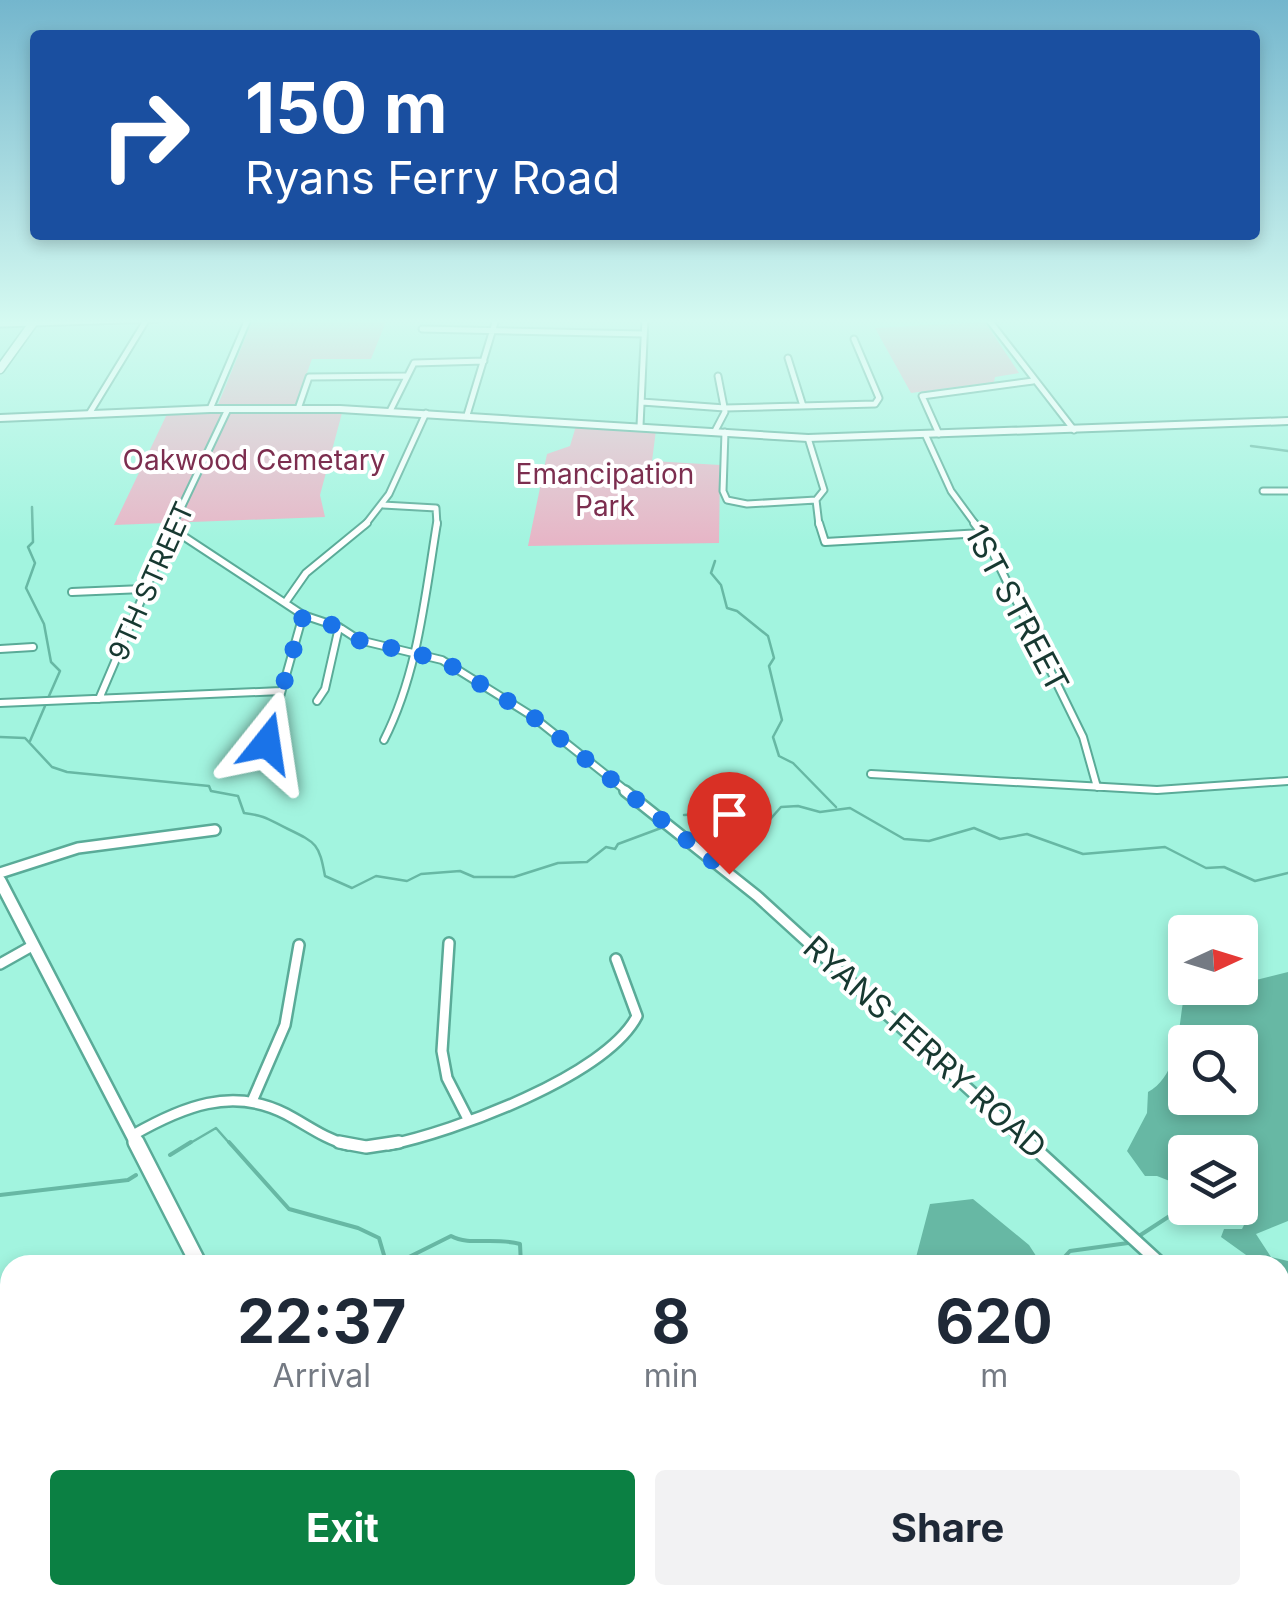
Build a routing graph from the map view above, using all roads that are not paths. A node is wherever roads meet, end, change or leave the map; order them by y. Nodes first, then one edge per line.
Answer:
1 (102, 394) edge
2 (216, 394) edge
3 (303, 394) edge
4 (398, 394) edge
5 (474, 394) edge
6 (642, 394) edge
7 (722, 394) edge
8 (799, 394) edge
9 (877, 394) edge
10 (938, 394) edge
11 (1044, 394) edge
12 (642, 402) junction
13 (803, 406) junction
14 (725, 408) junction
15 (210, 409) junction
16 (228, 409) junction
17 (298, 409) junction
18 (390, 411) junction
19 (426, 413) junction
20 (90, 414) junction
21 (467, 415) junction
22 (0, 418) edge
23 (1288, 421) edge
24 (640, 426) junction
25 (1074, 430) junction
26 (720, 432) junction
27 (925, 434) junction
28 (939, 434) junction
29 (808, 438) junction
30 (1263, 491) dead end
31 (1288, 491) edge
32 (816, 500) junction
33 (383, 504) junction
34 (174, 530) junction
35 (982, 534) junction
36 (143, 589) junction
37 (72, 592) dead end
38 (285, 603) junction
39 (303, 616) junction
40 (339, 627) junction
41 (34, 647) dead end
42 (0, 649) edge
43 (416, 652) junction
44 (281, 691) junction
45 (99, 699) junction
46 (317, 701) dead end
47 (0, 703) edge
48 (384, 740) dead end
49 (267, 743) dead end
50 (871, 774) dead end
51 (1288, 780) edge
52 (1097, 787) junction
53 (215, 830) dead end
54 (0, 872) edge
55 (0, 881) edge
56 (449, 943) dead end
57 (299, 945) dead end
58 (32, 946) junction
59 (616, 959) dead end
60 (0, 964) edge
61 (253, 1099) junction
62 (468, 1118) junction
63 (133, 1135) junction
64 (193, 1255) edge
65 (1152, 1255) edge

1 - 20 street
2 - 15 street
3 - 17 street
4 - 18 street
5 - 21 street
6 - 12 street
7 - 14 street
8 - 13 street
9 - 13 street
10 - 28 street
11 - 25 street
12 - 14 street
12 - 24 street
13 - 14 street
14 - 26 street
15 - 16 street
15 - 20 street
16 - 17 street
16 - 34 street, 9TH STREET
17 - 18 street
18 - 19 street
19 - 21 street
19 - 33 street
20 - 22 street
21 - 24 street
23 - 25 street
24 - 26 street
25 - 28 street
26 - 29 street
26 - 32 street
27 - 28 street
27 - 29 street
27 - 35 street, 1ST STREET
29 - 32 street
30 - 31 street
32 - 35 street
33 - 38 street
33 - 43 street
34 - 36 street, 9TH STREET
34 - 38 street, RYANS FERRY ROAD
35 - 52 street, 1ST STREET
36 - 37 street
36 - 45 street, 9TH STREET
38 - 39 street, RYANS FERRY ROAD
39 - 40 street, RYANS FERRY ROAD
39 - 44 street
40 - 43 street, RYANS FERRY ROAD
40 - 46 street
41 - 42 street
43 - 48 street
43 - 65 street, RYANS FERRY ROAD
44 - 45 street
44 - 49 street
45 - 47 street
50 - 52 street
51 - 52 street
53 - 54 street
55 - 58 street
56 - 62 street
57 - 61 street
58 - 60 street
58 - 63 street
59 - 62 street
61 - 62 street
61 - 63 street
63 - 64 street

